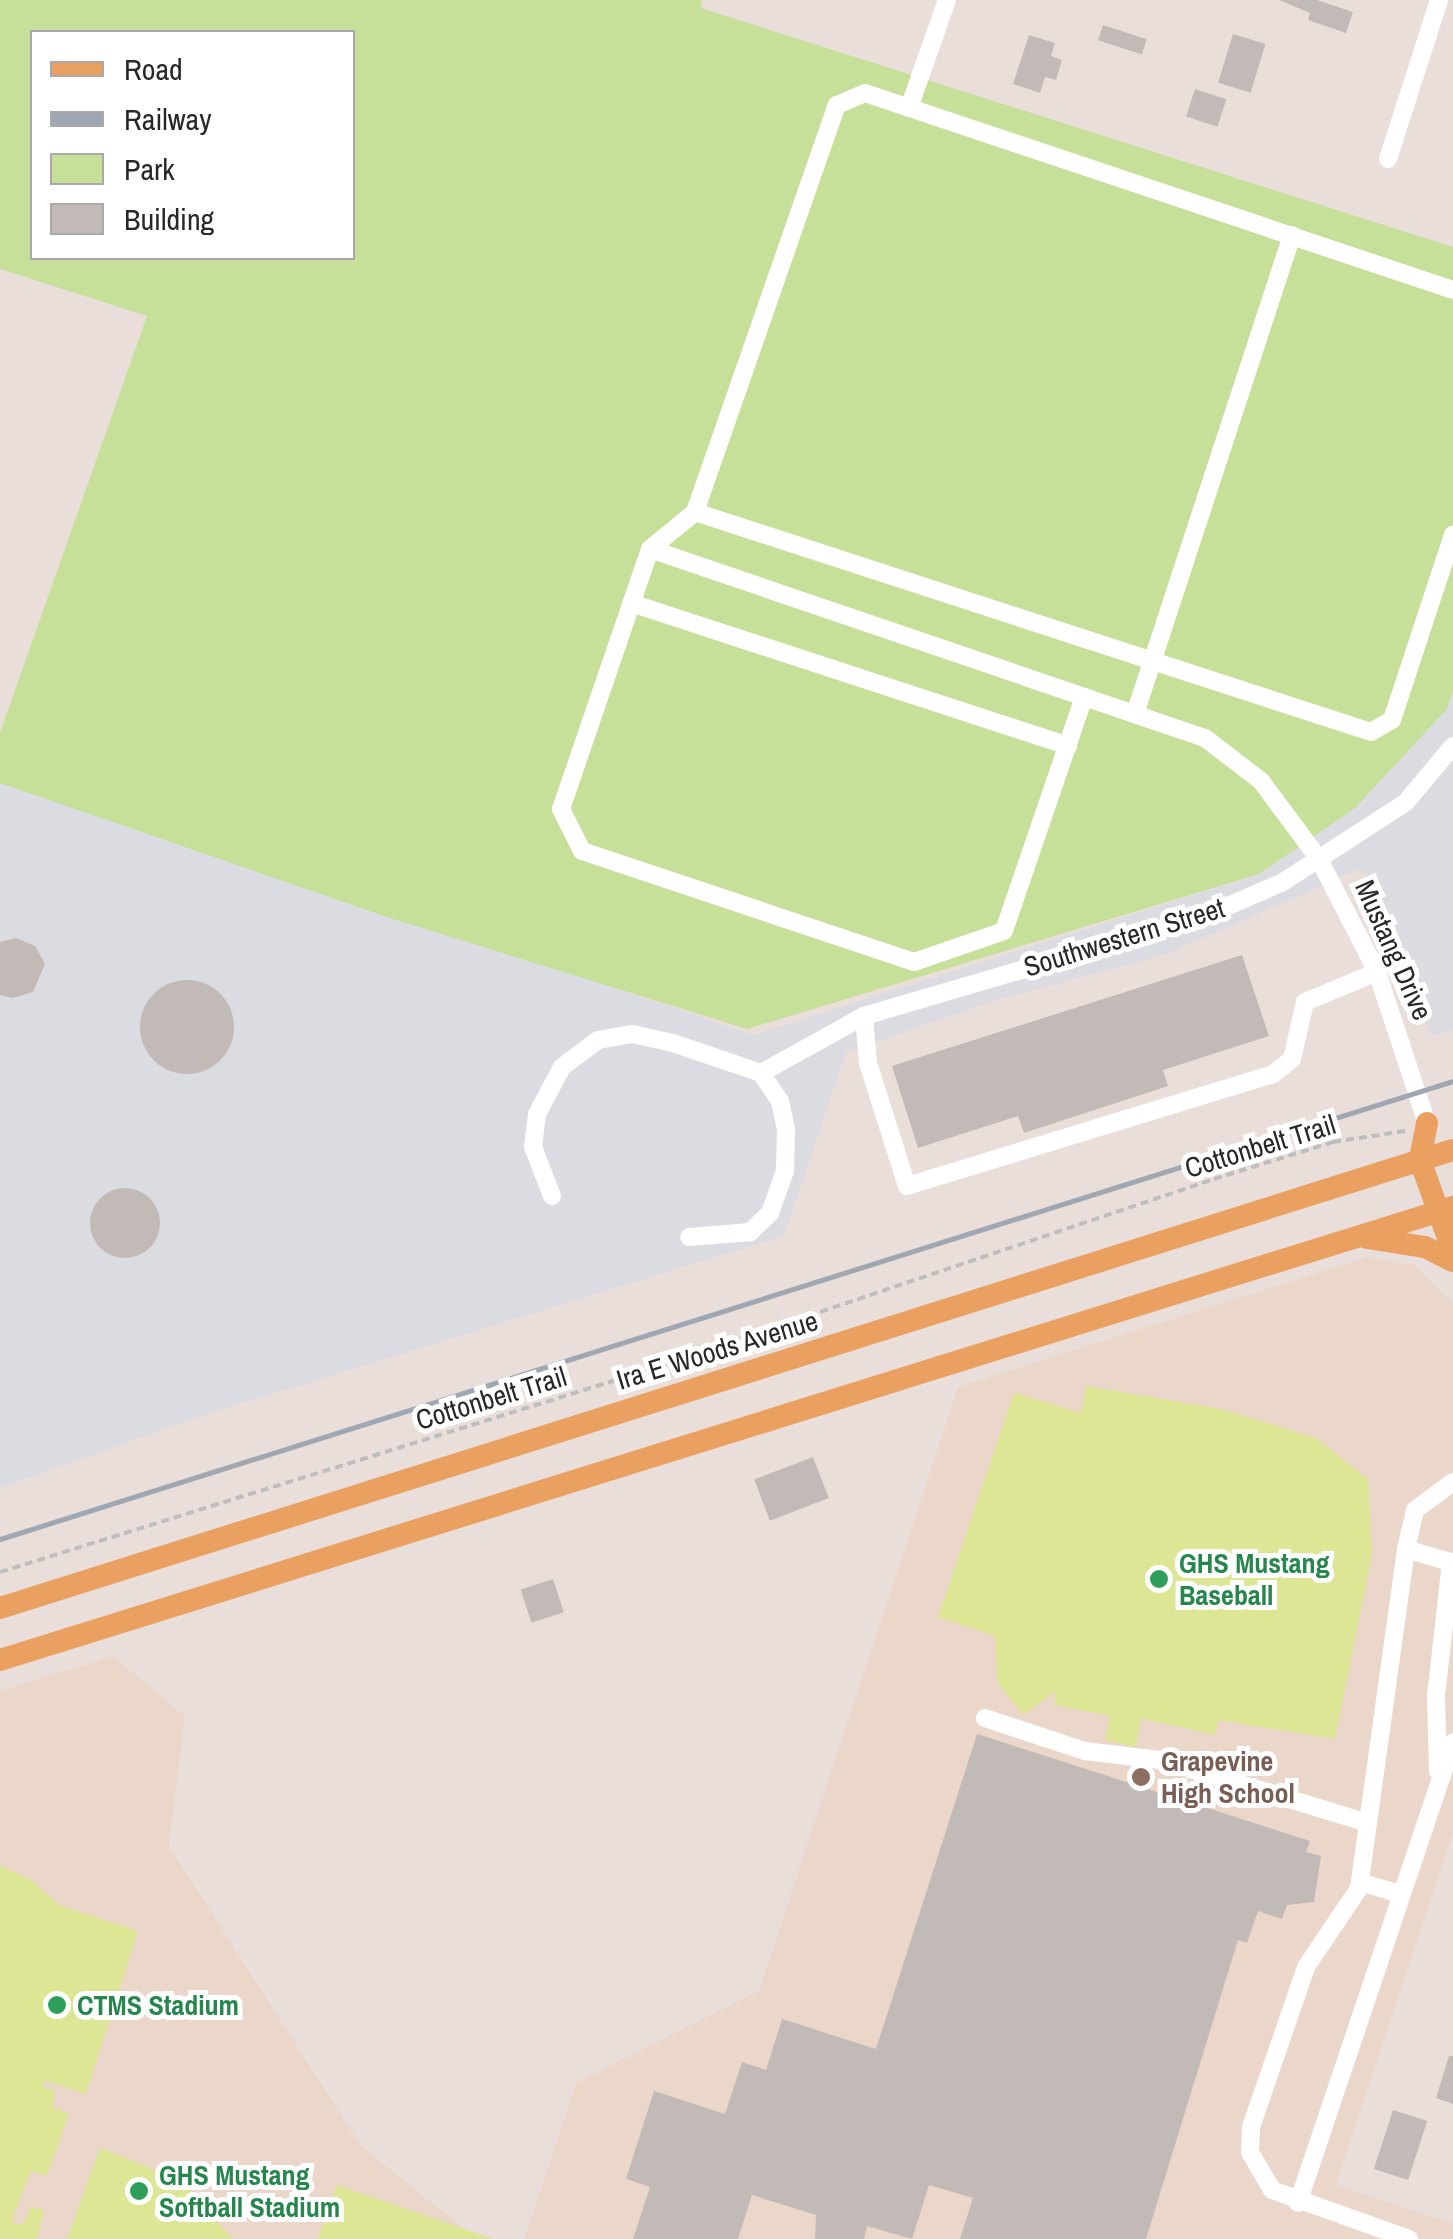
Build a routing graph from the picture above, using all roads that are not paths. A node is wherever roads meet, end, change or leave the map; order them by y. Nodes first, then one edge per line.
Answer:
1 (946, 0) edge
2 (1440, 0) edge
3 (909, 108) junction
4 (1388, 159) dead end
5 (1292, 236) junction
6 (1453, 290) edge
7 (695, 512) junction
8 (1453, 535) edge
9 (650, 548) junction
10 (631, 603) junction
11 (1154, 662) junction
12 (1084, 698) junction
13 (1136, 714) junction
14 (1068, 746) junction
15 (1453, 746) edge
16 (1319, 859) junction
17 (1377, 972) junction
18 (864, 1016) junction
19 (761, 1072) junction
20 (1426, 1124) junction
21 (1451, 1158) edge
22 (1420, 1160) junction
23 (552, 1196) dead end
24 (1446, 1209) edge
25 (689, 1236) dead end
26 (1354, 1236) junction
27 (1453, 1252) edge
28 (1453, 1261) edge
29 (1453, 1482) edge
30 (1406, 1549) junction
31 (1452, 1562) edge
32 (0, 1608) edge
33 (0, 1660) edge
34 (985, 1718) dead end
35 (1453, 1742) edge
36 (1439, 1786) junction
37 (1368, 1822) junction
38 (1358, 1888) junction
39 (1397, 1899) junction
40 (1298, 2203) junction
41 (1409, 2239) edge

1 - 3 street
2 - 4 street
3 - 5 street
3 - 7 street
5 - 6 street
5 - 11 street
7 - 9 street
7 - 11 street
8 - 11 street
9 - 10 street
9 - 12 street, Mustang Drive
10 - 14 street
10 - 14 street
11 - 13 street
12 - 13 street, Mustang Drive
12 - 14 street
13 - 16 street, Mustang Drive
15 - 16 street, Southwestern Street
16 - 17 street, Mustang Drive
16 - 18 street, Southwestern Street
17 - 18 street
17 - 20 street, Mustang Drive
18 - 19 street, Southwestern Street
19 - 23 street
19 - 25 street
20 - 21 main road, Mustang Drive
20 - 22 main road, Mustang Drive
21 - 22 main road, Ira E Woods Avenue
22 - 24 main road, Mustang Drive
22 - 32 main road, Ira E Woods Avenue
24 - 26 main road
24 - 27 main road, Mustang Drive
26 - 28 main road
26 - 33 main road
29 - 30 street
30 - 31 street
30 - 37 street
31 - 36 street
34 - 37 street
35 - 36 street
36 - 39 street
37 - 38 street
38 - 39 street
38 - 40 street
39 - 40 street
40 - 41 street

